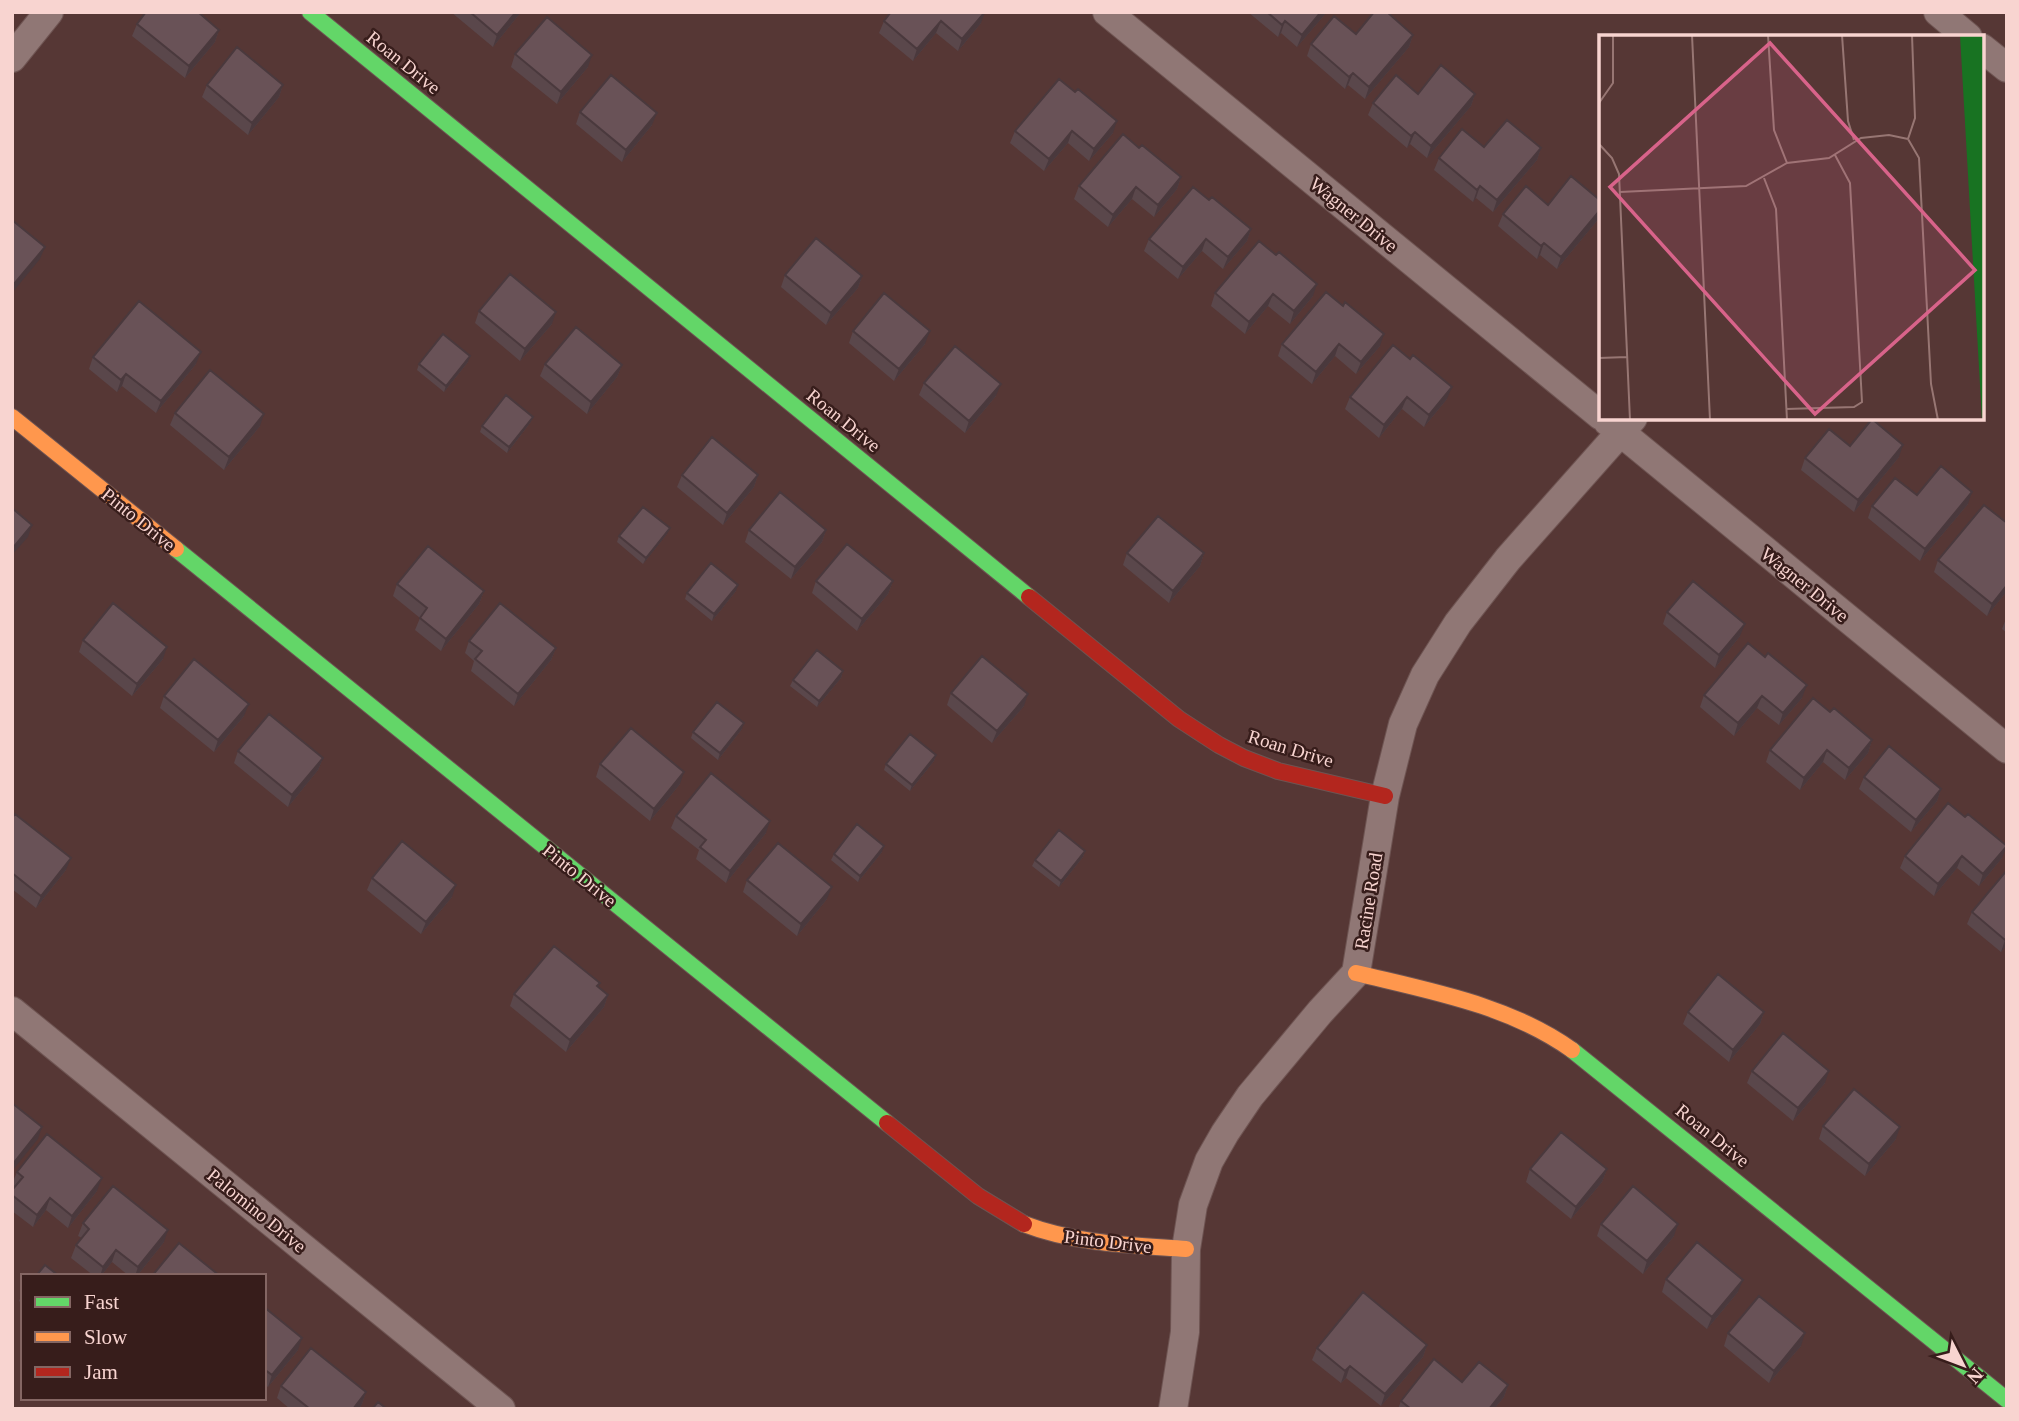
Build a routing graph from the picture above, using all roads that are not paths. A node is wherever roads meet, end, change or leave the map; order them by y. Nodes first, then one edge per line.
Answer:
1 (49, 12) edge
2 (310, 12) edge
3 (1107, 12) edge
4 (1984, 50) edge
5 (12, 58) edge
6 (2007, 68) edge
7 (1599, 409) edge
8 (12, 417) edge
9 (1614, 421) edge
10 (2007, 749) edge
11 (1385, 796) junction
12 (1356, 973) junction
13 (12, 1010) edge
14 (1186, 1249) junction
15 (2007, 1400) edge
16 (1176, 1408) edge
17 (501, 1409) edge

1 - 5 street
2 - 11 street, Roan Drive
3 - 7 street, Wagner Drive
4 - 6 street
8 - 14 street, Pinto Drive
9 - 10 street, Wagner Drive
9 - 11 street, Racine Road
11 - 12 street, Racine Road
12 - 14 street, Racine Road
12 - 15 street, Roan Drive
13 - 17 street, Palomino Drive
14 - 16 street, Racine Road

